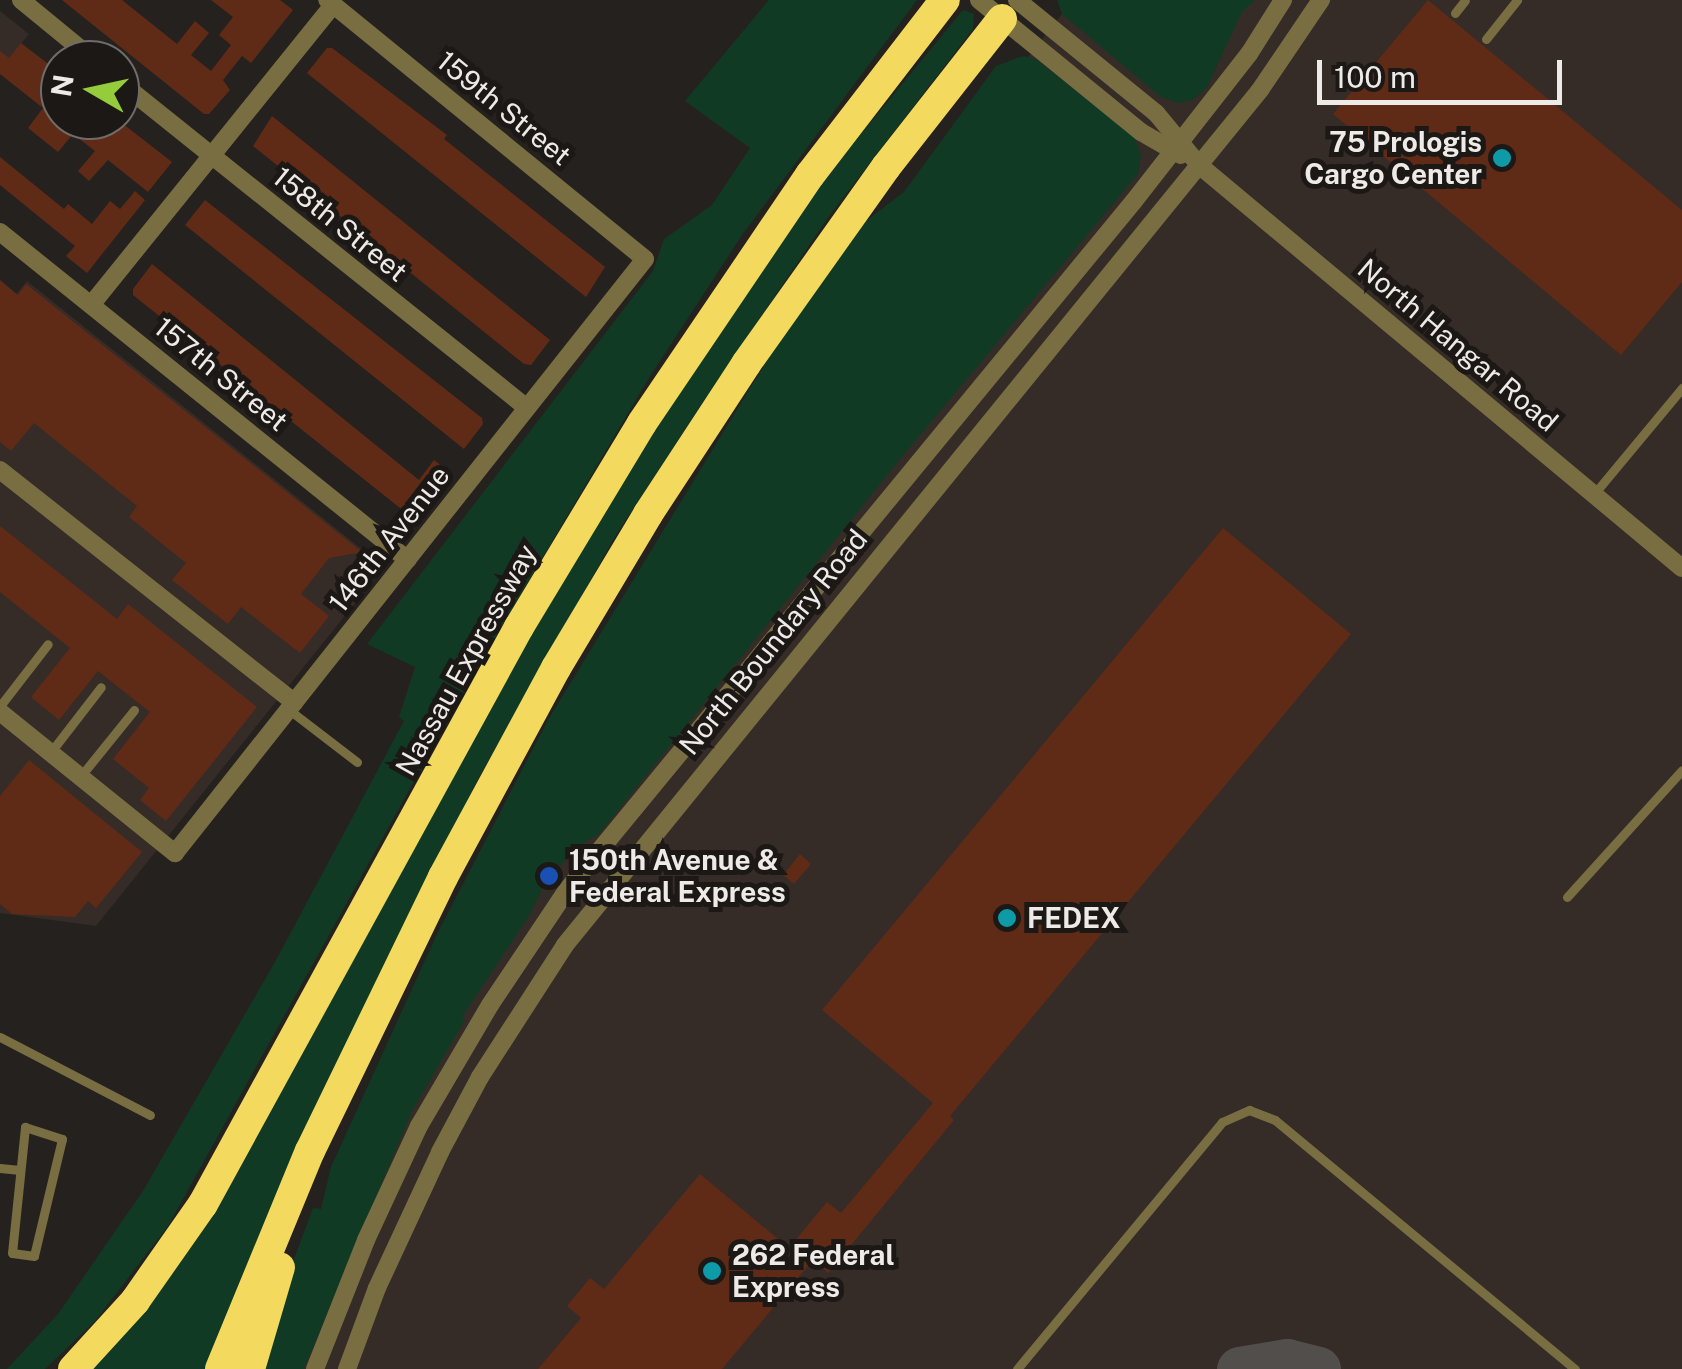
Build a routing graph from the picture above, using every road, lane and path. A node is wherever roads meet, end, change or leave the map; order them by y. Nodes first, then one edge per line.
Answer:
1 (21, 0) edge
2 (945, 0) edge
3 (1283, 0) edge
4 (1321, 0) edge
5 (1465, 0) edge
6 (1518, 0) edge
7 (330, 2) edge
8 (1000, 6) edge
9 (1455, 13) dead end
10 (1486, 39) dead end
11 (70, 40) edge
12 (140, 98) edge
13 (1176, 146) junction
14 (211, 157) junction
15 (1200, 165) junction
16 (0, 232) edge
17 (646, 259) joint
18 (91, 306) junction
19 (1682, 388) edge
20 (527, 408) junction
21 (0, 470) edge
22 (1594, 494) junction
23 (408, 560) junction
24 (1682, 568) edge
25 (48, 644) dead end
26 (101, 688) dead end
27 (291, 706) junction
28 (0, 709) edge
29 (134, 710) dead end
30 (50, 752) junction
31 (357, 762) dead end
32 (1682, 770) edge
33 (80, 777) junction
34 (1567, 897) dead end
35 (0, 1037) edge
36 (362, 1044) junction
37 (150, 1115) dead end
38 (0, 1168) edge
39 (20, 1170) junction
40 (74, 1369) edge
41 (220, 1369) edge
42 (250, 1369) edge
43 (315, 1369) edge
44 (347, 1369) edge
45 (1017, 1369) edge
46 (1575, 1369) edge

1 - 11 street
2 - 40 highway, Nassau Expressway
3 - 13 street, North Boundary Road
4 - 15 street, North Boundary Road
5 - 9 lane
6 - 10 lane
7 - 14 street
7 - 17 street, 159th Street
8 - 13 street, North Hangar Road
8 - 36 highway
12 - 14 street, 158th Street
13 - 15 street, North Hangar Road
13 - 43 street, North Boundary Road
14 - 18 street
14 - 20 street, 158th Street
15 - 22 street, North Hangar Road
15 - 44 street, North Boundary Road
16 - 18 street, 157th Street
17 - 20 street, 146th Avenue
18 - 23 street, 157th Street
19 - 22 lane
20 - 23 street, 146th Avenue
21 - 27 street
22 - 24 street, North Hangar Road
23 - 27 street, 146th Avenue
25 - 28 lane
26 - 30 lane
27 - 31 lane
27 - 33 street, 146th Avenue
28 - 30 street
29 - 33 lane
30 - 33 street
32 - 34 lane
35 - 37 lane
36 - 41 highway
36 - 42 highway
38 - 39 lane
39 - 39 lane
45 - 46 lane

